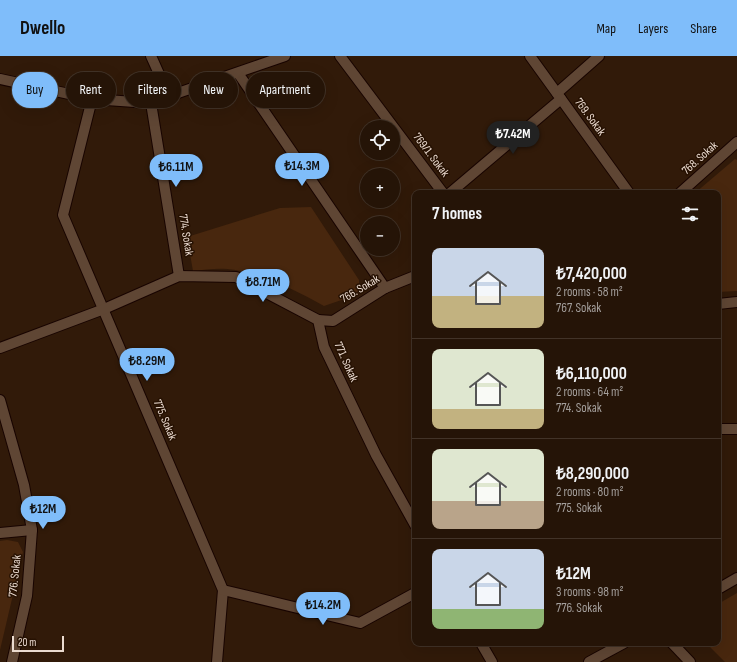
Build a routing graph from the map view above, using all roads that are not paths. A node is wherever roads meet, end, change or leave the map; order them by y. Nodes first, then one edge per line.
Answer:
1 (150, 56) edge
2 (340, 56) edge
3 (530, 56) edge
4 (599, 56) edge
5 (280, 57) edge
6 (158, 72) edge
7 (238, 73) joint
8 (0, 79) edge
9 (66, 93) edge
10 (559, 96) junction
11 (90, 108) edge
12 (152, 108) edge
13 (736, 145) edge
14 (441, 190) edge
15 (453, 190) edge
16 (627, 190) edge
17 (684, 190) edge
18 (179, 276) junction
19 (412, 277) edge
20 (385, 288) junction
21 (737, 302) edge
22 (721, 304) edge
23 (104, 309) junction
24 (318, 320) junction
25 (0, 348) edge
26 (0, 400) edge
27 (737, 428) edge
28 (721, 429) edge
29 (412, 517) edge
30 (32, 530) junction
31 (0, 533) edge
32 (737, 578) edge
33 (721, 587) edge
34 (223, 590) junction
35 (412, 595) edge
36 (483, 646) edge
37 (619, 646) edge
38 (675, 646) edge
39 (12, 662) edge
40 (217, 662) edge
41 (492, 662) edge
42 (590, 662) edge
43 (690, 662) edge

1 - 6 street
2 - 14 street, 769/1. Sokak
3 - 10 street, 769. Sokak
4 - 10 street
5 - 7 street
7 - 20 street
8 - 9 street
10 - 15 street
10 - 16 street, 769. Sokak
11 - 23 street, 775. Sokak
12 - 18 street, 774. Sokak
13 - 17 street, 768. Sokak
18 - 23 street
18 - 24 street
19 - 20 street, 766. Sokak
20 - 24 street, 766. Sokak
21 - 22 street
23 - 25 street
23 - 34 street, 775. Sokak
24 - 29 street, 771. Sokak
26 - 30 street, 776. Sokak
27 - 28 street
30 - 31 street
30 - 39 street, 776. Sokak
32 - 33 street
34 - 35 street
34 - 40 street, 775. Sokak
36 - 41 street
37 - 42 street
38 - 43 street

